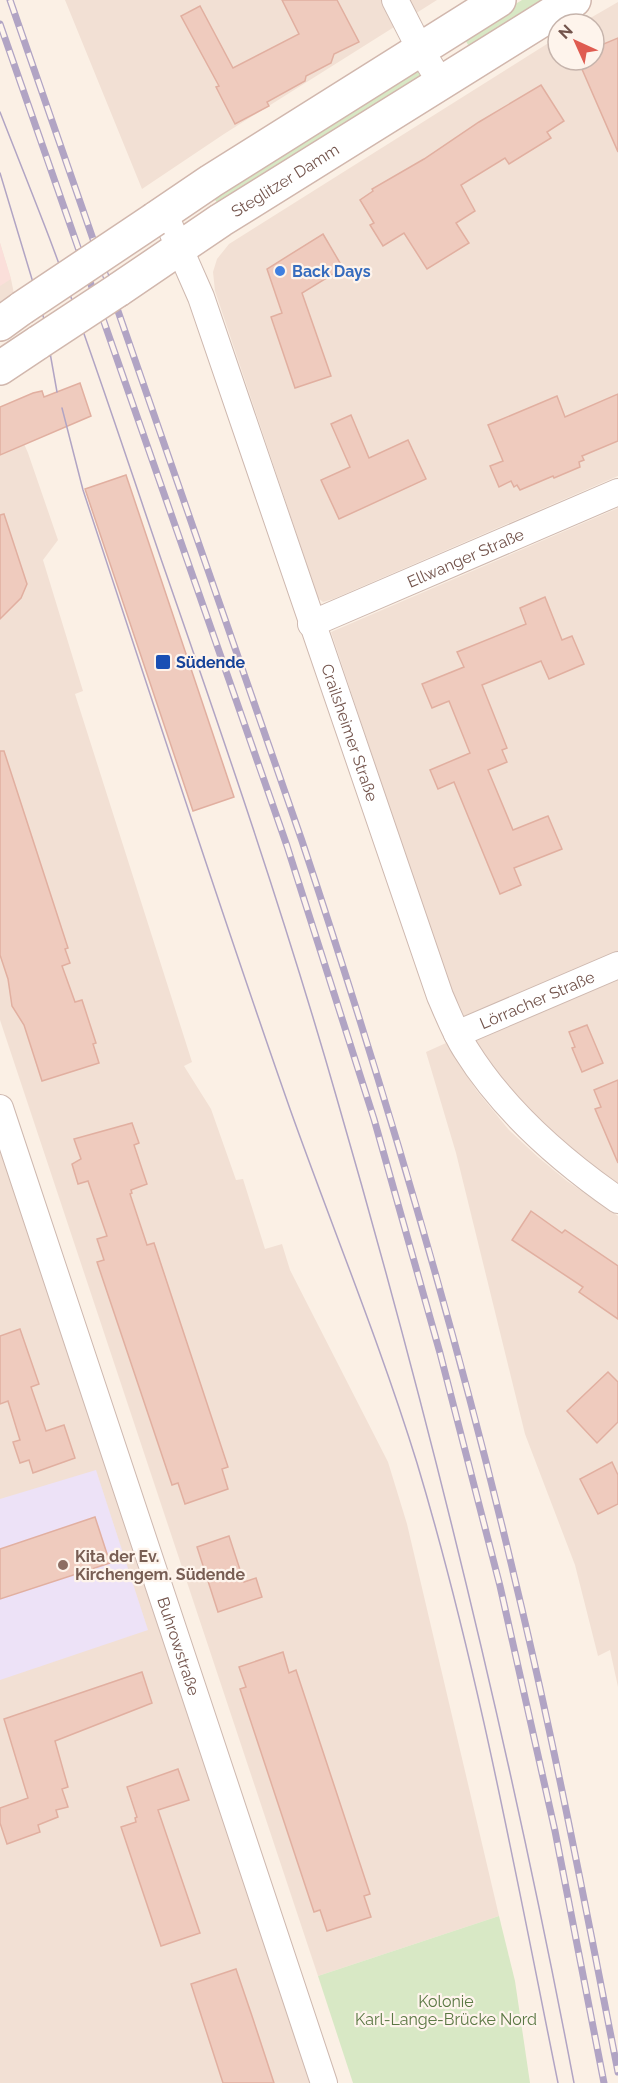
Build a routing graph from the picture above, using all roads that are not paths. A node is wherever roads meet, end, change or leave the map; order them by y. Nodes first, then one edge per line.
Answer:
1 (395, 0) edge
2 (499, 0) edge
3 (574, 0) edge
4 (420, 49) junction
5 (441, 83) junction
6 (159, 216) junction
7 (171, 254) junction
8 (11, 316) edge
9 (0, 368) edge
10 (618, 492) edge
11 (311, 624) junction
12 (618, 965) edge
13 (457, 1034) junction
14 (0, 1108) edge
15 (618, 1200) edge
16 (324, 2083) edge

1 - 4 street
2 - 4 main road
3 - 5 main road, Steglitzer Damm
4 - 5 street
4 - 6 main road
5 - 7 main road, Steglitzer Damm
6 - 7 street, Crailsheimer Straße
6 - 8 main road, bridge
7 - 9 main road, Steglitzer Damm, bridge
7 - 11 street, Crailsheimer Straße
10 - 11 street, Ellwanger Straße
11 - 13 street, Crailsheimer Straße
12 - 13 street, Lörracher Straße
13 - 15 street, Crailsheimer Straße
14 - 16 street, Buhrowstraße

